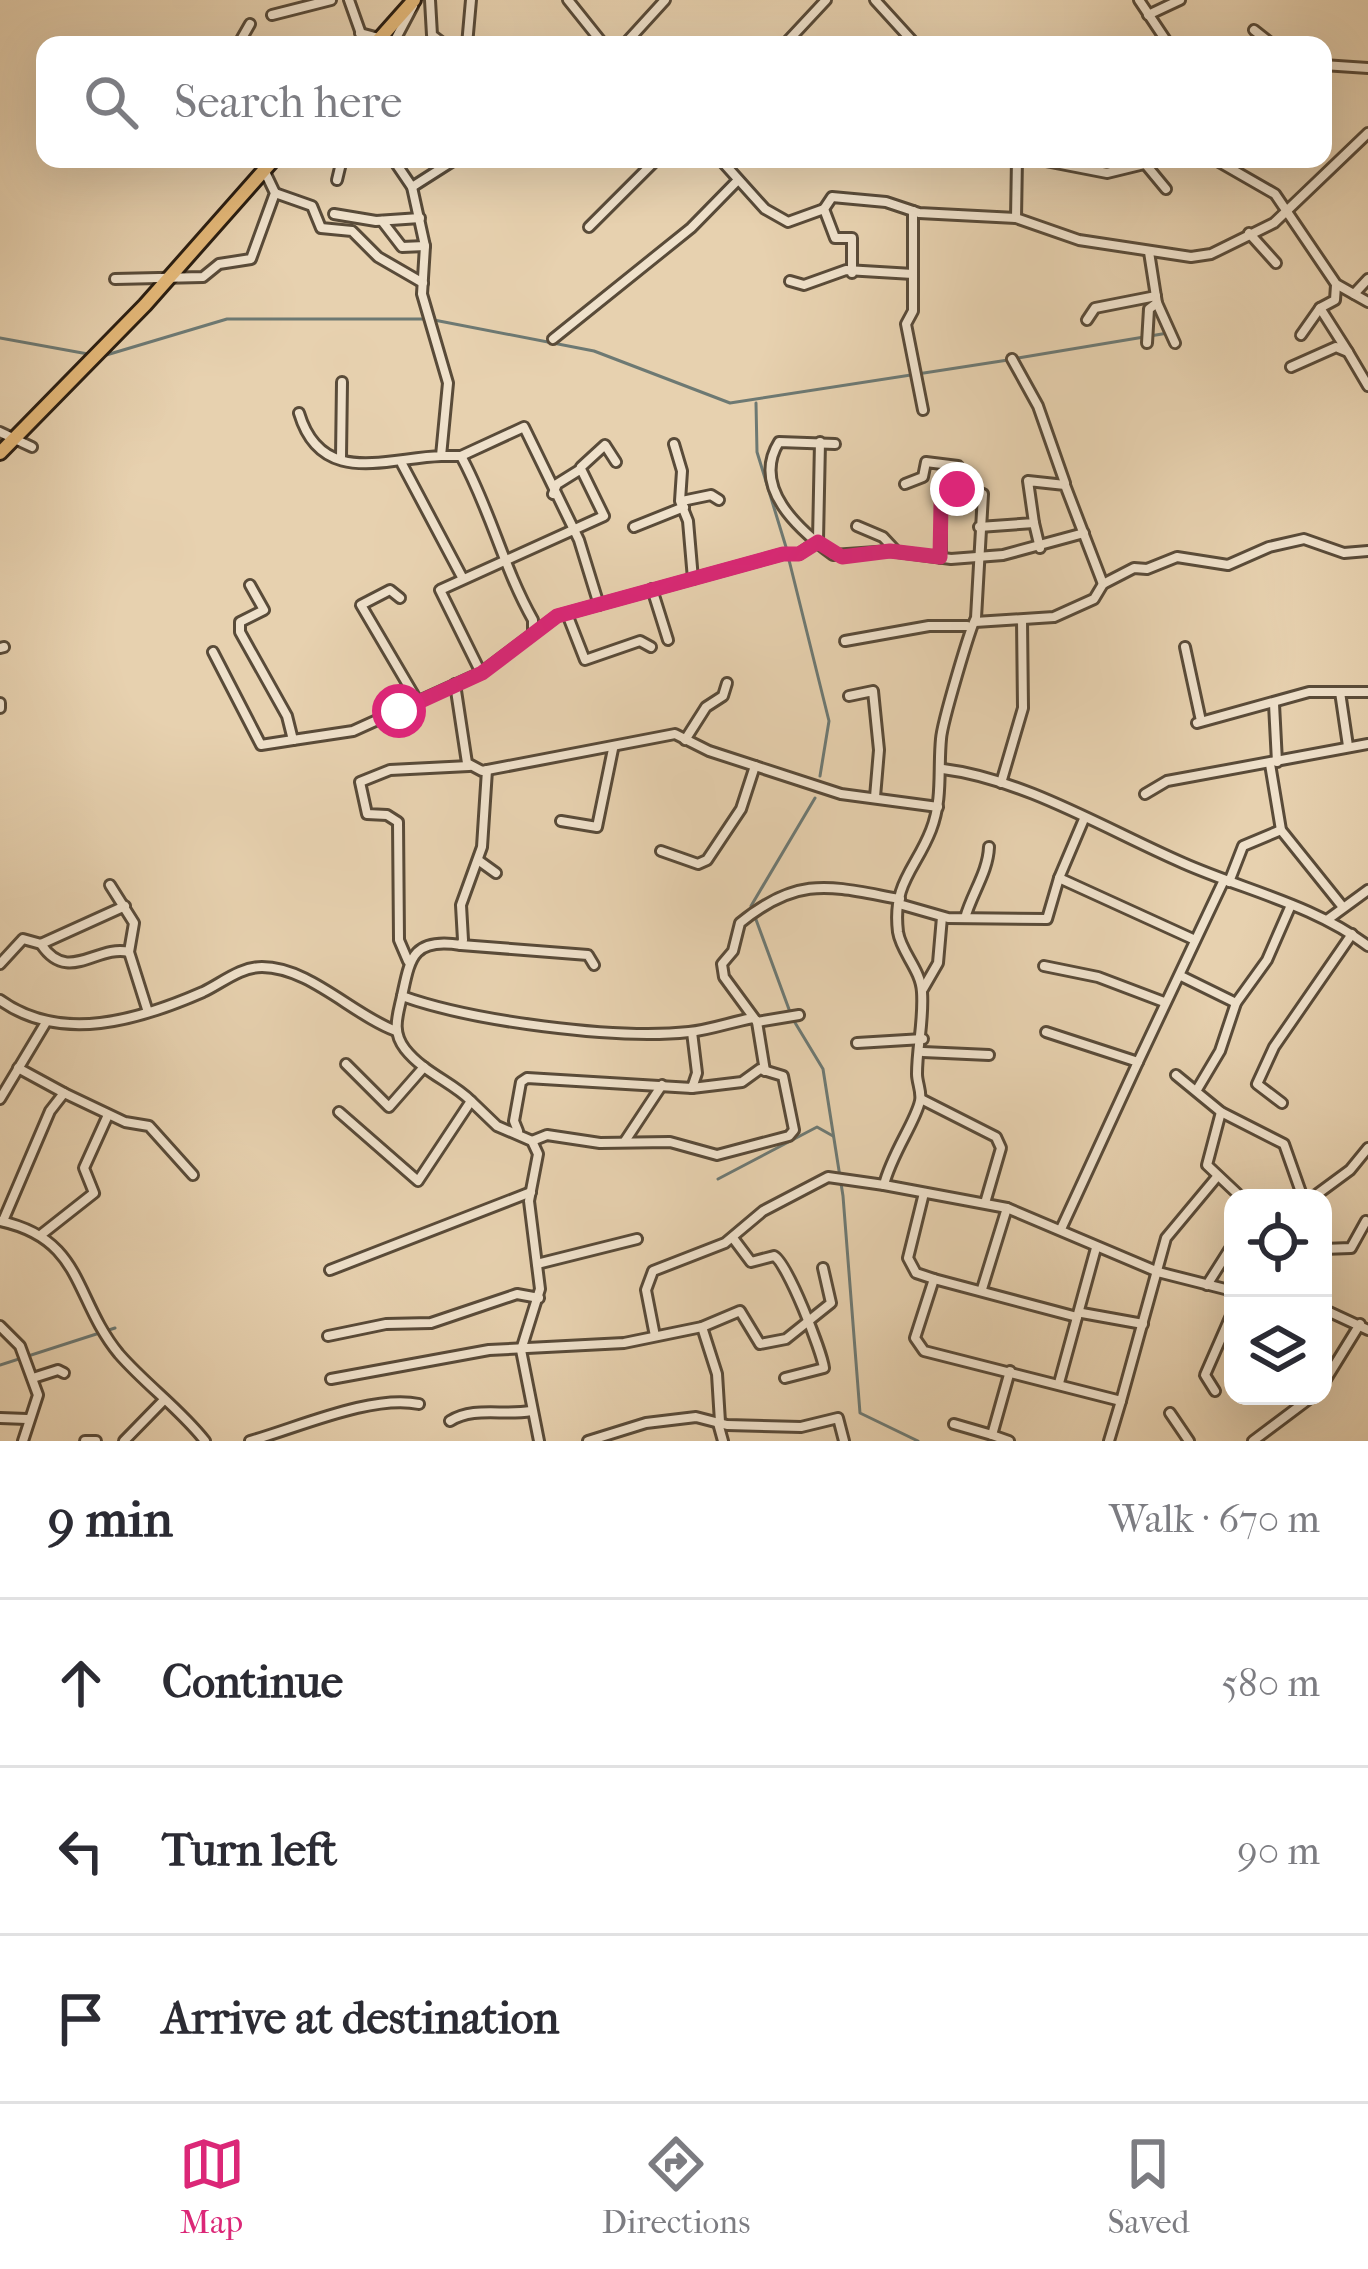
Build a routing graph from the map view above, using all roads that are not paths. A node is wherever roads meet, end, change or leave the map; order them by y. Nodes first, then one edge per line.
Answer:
1 (332, 0) edge
2 (349, 0) edge
3 (415, 0) edge
4 (430, 0) edge
5 (471, 0) edge
6 (568, 0) edge
7 (665, 0) edge
8 (826, 0) edge
9 (875, 0) edge
10 (1139, 0) edge
11 (1180, 0) edge
12 (272, 15) dead end
13 (1148, 15) junction
14 (250, 24) dead end
15 (1254, 30) dead end
16 (360, 33) junction
17 (243, 36) edge
18 (361, 36) edge
19 (370, 36) edge
20 (382, 36) edge
21 (397, 36) edge
22 (435, 36) edge
23 (468, 36) edge
24 (597, 36) edge
25 (632, 36) edge
26 (792, 36) edge
27 (908, 36) edge
28 (1162, 36) edge
29 (1262, 36) edge
30 (1332, 66) edge
31 (1368, 68) edge
32 (1368, 133) edge
33 (266, 168) edge
34 (270, 168) edge
35 (339, 168) edge
36 (399, 168) edge
37 (441, 168) edge
38 (648, 168) edge
39 (729, 168) edge
40 (1017, 168) edge
41 (1081, 168) edge
42 (1122, 168) edge
43 (1149, 168) edge
44 (1232, 168) edge
45 (739, 179) junction
46 (337, 180) dead end
47 (412, 187) junction
48 (1166, 189) dead end
49 (275, 193) junction
50 (824, 209) junction
51 (913, 211) junction
52 (334, 214) dead end
53 (1287, 214) junction
54 (420, 218) junction
55 (1016, 218) junction
56 (382, 221) junction
57 (589, 227) dead end
58 (1249, 233) junction
59 (424, 246) junction
60 (1149, 252) junction
61 (1276, 263) dead end
62 (852, 273) junction
63 (913, 274) junction
64 (115, 279) dead end
65 (1368, 279) edge
66 (790, 281) dead end
67 (423, 283) junction
68 (1336, 284) junction
69 (1354, 294) junction
70 (1156, 299) junction
71 (1368, 302) edge
72 (1320, 308) junction
73 (1088, 320) dead end
74 (1300, 334) dead end
75 (554, 340) dead end
76 (1147, 343) dead end
77 (1174, 344) dead end
78 (1348, 352) junction
79 (1012, 359) dead end
80 (1291, 367) dead end
81 (342, 382) dead end
82 (1368, 386) edge
83 (922, 410) dead end
84 (299, 413) dead end
85 (0, 432) edge
86 (820, 442) junction
87 (674, 444) dead end
88 (835, 444) dead end
89 (32, 447) dead end
90 (0, 453) edge
91 (441, 456) junction
92 (461, 456) junction
93 (341, 457) junction
94 (616, 462) dead end
95 (402, 464) junction
96 (580, 469) junction
97 (952, 482) junction
98 (905, 484) dead end
99 (1065, 485) junction
100 (553, 494) junction
101 (719, 500) dead end
102 (682, 504) junction
103 (1034, 523) junction
104 (857, 526) dead end
105 (634, 527) dead end
106 (979, 527) junction
107 (574, 530) junction
108 (1084, 533) junction
109 (818, 542) junction
110 (1040, 548) junction
111 (1368, 551) edge
112 (897, 552) junction
113 (940, 557) junction
114 (978, 557) junction
115 (504, 560) junction
116 (462, 578) junction
117 (692, 581) junction
118 (1103, 584) junction
119 (250, 585) dead end
120 (652, 589) junction
121 (400, 598) dead end
122 (599, 605) junction
123 (567, 614) junction
124 (1022, 620) junction
125 (971, 624) junction
126 (533, 630) junction
127 (668, 640) dead end
128 (845, 641) dead end
129 (651, 647) dead end
130 (1185, 647) dead end
131 (213, 652) dead end
132 (482, 673) junction
133 (727, 683) dead end
134 (454, 684) junction
135 (1340, 692) junction
136 (1368, 692) edge
137 (849, 695) dead end
138 (418, 703) junction
139 (1274, 704) junction
140 (293, 740) junction
141 (686, 740) junction
142 (1368, 744) edge
143 (1348, 746) junction
144 (613, 749) junction
145 (1274, 763) junction
146 (469, 766) junction
147 (755, 766) junction
148 (487, 770) junction
149 (943, 770) junction
150 (1001, 783) junction
151 (1145, 794) dead end
152 (875, 797) junction
153 (938, 807) junction
154 (1084, 819) junction
155 (561, 821) dead end
156 (1281, 830) junction
157 (988, 847) dead end
158 (662, 851) dead end
159 (478, 860) junction
160 (496, 873) dead end
161 (1059, 878) junction
162 (1227, 881) junction
163 (110, 885) dead end
164 (1368, 890) edge
165 (900, 902) junction
166 (1291, 905) junction
167 (125, 906) junction
168 (1342, 906) junction
169 (942, 917) junction
170 (965, 918) junction
171 (1327, 920) junction
172 (1352, 934) junction
173 (1195, 940) junction
174 (41, 944) junction
175 (461, 945) junction
176 (1368, 946) edge
177 (130, 952) junction
178 (408, 961) junction
179 (0, 964) edge
180 (594, 965) dead end
181 (1044, 966) dead end
182 (1180, 976) junction
183 (922, 990) junction
184 (402, 996) junction
185 (0, 1000) edge
186 (1164, 1002) junction
187 (1236, 1003) junction
188 (147, 1009) junction
189 (799, 1015) dead end
190 (755, 1020) junction
191 (45, 1024) junction
192 (397, 1031) junction
193 (692, 1032) junction
194 (1046, 1032) dead end
195 (923, 1039) junction
196 (857, 1042) dead end
197 (923, 1052) junction
198 (989, 1055) dead end
199 (1138, 1062) junction
200 (346, 1064) dead end
201 (424, 1067) junction
202 (18, 1068) junction
203 (765, 1071) junction
204 (1176, 1076) dead end
205 (0, 1079) edge
206 (662, 1085) junction
207 (692, 1088) junction
208 (1198, 1088) junction
209 (64, 1093) junction
210 (2, 1096) edge
211 (921, 1099) junction
212 (471, 1100) junction
213 (1282, 1103) dead end
214 (339, 1112) dead end
215 (1221, 1112) junction
216 (108, 1115) junction
217 (518, 1131) junction
218 (532, 1141) junction
219 (624, 1142) junction
220 (1368, 1148) edge
221 (193, 1174) dead end
222 (1216, 1178) junction
223 (884, 1185) junction
224 (1230, 1189) edge
225 (1300, 1189) edge
226 (1324, 1189) edge
227 (531, 1192) junction
228 (924, 1192) junction
229 (985, 1203) junction
230 (1006, 1208) junction
231 (2, 1221) edge
232 (1366, 1221) edge
233 (1061, 1229) junction
234 (42, 1234) junction
235 (734, 1238) junction
236 (637, 1239) dead end
237 (1096, 1248) junction
238 (1332, 1249) edge
239 (1224, 1258) edge
240 (536, 1264) junction
241 (823, 1268) dead end
242 (330, 1270) dead end
243 (1158, 1272) junction
244 (934, 1280) junction
245 (1207, 1285) junction
246 (982, 1289) junction
247 (1224, 1289) edge
248 (538, 1298) junction
249 (1332, 1314) edge
250 (1079, 1315) junction
251 (1144, 1324) junction
252 (807, 1325) junction
253 (0, 1326) edge
254 (702, 1327) junction
255 (1364, 1327) edge
256 (328, 1336) dead end
257 (655, 1336) junction
258 (1224, 1336) edge
259 (1222, 1342) joint
260 (521, 1350) junction
261 (1010, 1371) junction
262 (1332, 1371) edge
263 (64, 1373) dead end
264 (33, 1378) junction
265 (785, 1378) dead end
266 (331, 1379) dead end
267 (1059, 1383) junction
268 (1215, 1391) dead end
269 (164, 1401) junction
270 (1121, 1401) junction
271 (419, 1404) dead end
272 (1301, 1405) edge
273 (531, 1411) junction
274 (1171, 1413) dead end
275 (0, 1418) edge
276 (27, 1419) junction
277 (450, 1421) dead end
278 (719, 1422) junction
279 (954, 1424) dead end
280 (992, 1436) junction
281 (1257, 1439) edge
282 (23, 1441) edge
283 (85, 1441) edge
284 (96, 1441) edge
285 (124, 1441) edge
286 (205, 1441) edge
287 (250, 1441) edge
288 (539, 1441) edge
289 (587, 1441) edge
290 (723, 1441) edge
291 (844, 1441) edge
292 (1009, 1441) edge
293 (1108, 1441) edge
294 (1189, 1441) edge

1 - 12 street
2 - 16 street
3 - 20 highway
3 - 21 street
4 - 22 street
5 - 23 street
6 - 24 street
7 - 25 street
8 - 26 street
9 - 27 street
10 - 13 street
11 - 13 street
13 - 28 street
14 - 17 street
15 - 29 street
16 - 18 street
16 - 19 street
30 - 31 street
32 - 53 street
33 - 49 street
34 - 90 highway
35 - 46 street
36 - 47 street
37 - 47 street
38 - 57 street
39 - 45 street
40 - 55 street
41 - 42 street
43 - 48 street
44 - 53 street
45 - 50 street
45 - 75 street
47 - 54 street
49 - 64 street
49 - 67 street
50 - 51 street
50 - 62 street
51 - 55 street
51 - 63 street
52 - 56 street
53 - 58 street
53 - 68 street
54 - 56 street
54 - 59 street
55 - 60 street
56 - 59 street
58 - 60 street
58 - 61 street
59 - 67 street
60 - 70 street
62 - 63 street
62 - 66 street
63 - 83 street
65 - 69 street
67 - 91 street
68 - 69 street
68 - 72 street
69 - 71 street
70 - 73 street
70 - 76 street
70 - 77 street
72 - 74 street
72 - 78 street
78 - 80 street
78 - 82 street
79 - 99 street
81 - 93 street
84 - 93 street
85 - 89 street
86 - 88 street
86 - 109 street
86 - 109 street
87 - 102 street
91 - 92 street
91 - 95 street
92 - 100 street
92 - 115 street
93 - 95 street
94 - 96 street
95 - 116 street
96 - 100 street
96 - 107 street
97 - 98 street
97 - 106 street
97 - 113 street
99 - 103 street
99 - 108 street
100 - 107 street
101 - 102 street
102 - 105 street
102 - 117 street
103 - 106 street
103 - 110 street
104 - 112 street
106 - 114 street
107 - 115 street
107 - 122 street
108 - 110 street
108 - 118 street
109 - 112 street
109 - 117 street
110 - 114 street
111 - 118 street
112 - 113 street
113 - 114 street
114 - 125 street
115 - 116 street
115 - 126 street
116 - 132 street
117 - 120 street
118 - 124 street
119 - 140 street
120 - 122 street
120 - 127 street
121 - 138 street
122 - 123 street
123 - 126 street
123 - 129 street
124 - 125 street
124 - 150 street
125 - 128 street
125 - 149 street
126 - 132 street
130 - 139 street
131 - 140 street
132 - 134 street
133 - 141 street
134 - 138 street
134 - 146 street
135 - 136 street
135 - 139 street
135 - 143 street
137 - 152 street
138 - 140 street
139 - 145 street
141 - 144 street
141 - 147 street
142 - 143 street
143 - 145 street
144 - 148 street
144 - 155 street
145 - 151 street
145 - 156 street
146 - 148 street
146 - 178 street
147 - 152 street
147 - 158 street
148 - 159 street
149 - 150 street
149 - 153 street
150 - 154 street
152 - 153 street
153 - 165 street
154 - 161 street
154 - 162 street
156 - 162 street
156 - 168 street
157 - 170 street
159 - 160 street
159 - 175 street
161 - 170 street
161 - 173 street
162 - 166 street
162 - 173 street
163 - 167 street
164 - 168 street
165 - 169 street
165 - 183 street
165 - 190 street
166 - 171 street
166 - 187 street
167 - 174 street
167 - 177 street
168 - 171 street
169 - 170 street
169 - 183 street
171 - 172 street
172 - 176 street
172 - 213 street
173 - 182 street
174 - 177 street
174 - 179 street
175 - 178 street
175 - 180 street
177 - 188 street
178 - 184 street
181 - 186 street
182 - 186 street
182 - 187 street
183 - 195 street
184 - 192 street
184 - 193 street
185 - 191 street
186 - 199 street
187 - 208 street
188 - 191 street
188 - 192 street
189 - 190 street
190 - 193 street
190 - 203 street
191 - 202 street
192 - 201 street
193 - 207 street
194 - 199 street
195 - 196 street
195 - 197 street
197 - 198 street
197 - 211 street
199 - 233 street
200 - 201 street
201 - 212 street
202 - 209 street
202 - 210 street
203 - 207 street
203 - 219 street
204 - 208 street
205 - 210 street
206 - 207 street
206 - 217 street
206 - 219 street
208 - 215 street
209 - 216 street
209 - 231 street
211 - 223 street
211 - 229 street
212 - 214 street
212 - 217 street
215 - 222 street
215 - 225 street
216 - 221 street
216 - 234 street
217 - 218 street
218 - 219 street
218 - 227 street
220 - 226 street
222 - 224 street
222 - 243 street
223 - 228 street
223 - 235 street
227 - 240 street
227 - 242 street
228 - 229 street
228 - 244 street
229 - 230 street
230 - 233 street
230 - 246 street
231 - 234 street
232 - 238 street
233 - 237 street
234 - 269 street
235 - 252 street
235 - 257 street
236 - 240 street
237 - 243 street
237 - 250 street
239 - 245 street
240 - 248 street
241 - 252 street
243 - 245 street
243 - 251 street
244 - 246 street
244 - 261 street
245 - 247 street
246 - 250 street
248 - 256 street
248 - 260 street
249 - 255 street
250 - 251 street
250 - 267 street
251 - 270 street
252 - 254 street
252 - 265 street
253 - 264 street
254 - 257 street
254 - 278 street
255 - 262 street
257 - 260 street
258 - 259 street
259 - 268 street
260 - 266 street
260 - 273 street
261 - 267 street
261 - 280 street
263 - 264 street
264 - 276 street
267 - 270 street
269 - 285 street
269 - 286 street
270 - 293 street
271 - 287 street
272 - 281 street
273 - 277 street
273 - 288 street
274 - 294 street
275 - 276 street
276 - 282 street
278 - 289 street
278 - 290 street
278 - 291 street
279 - 280 street
280 - 292 street
283 - 284 street

